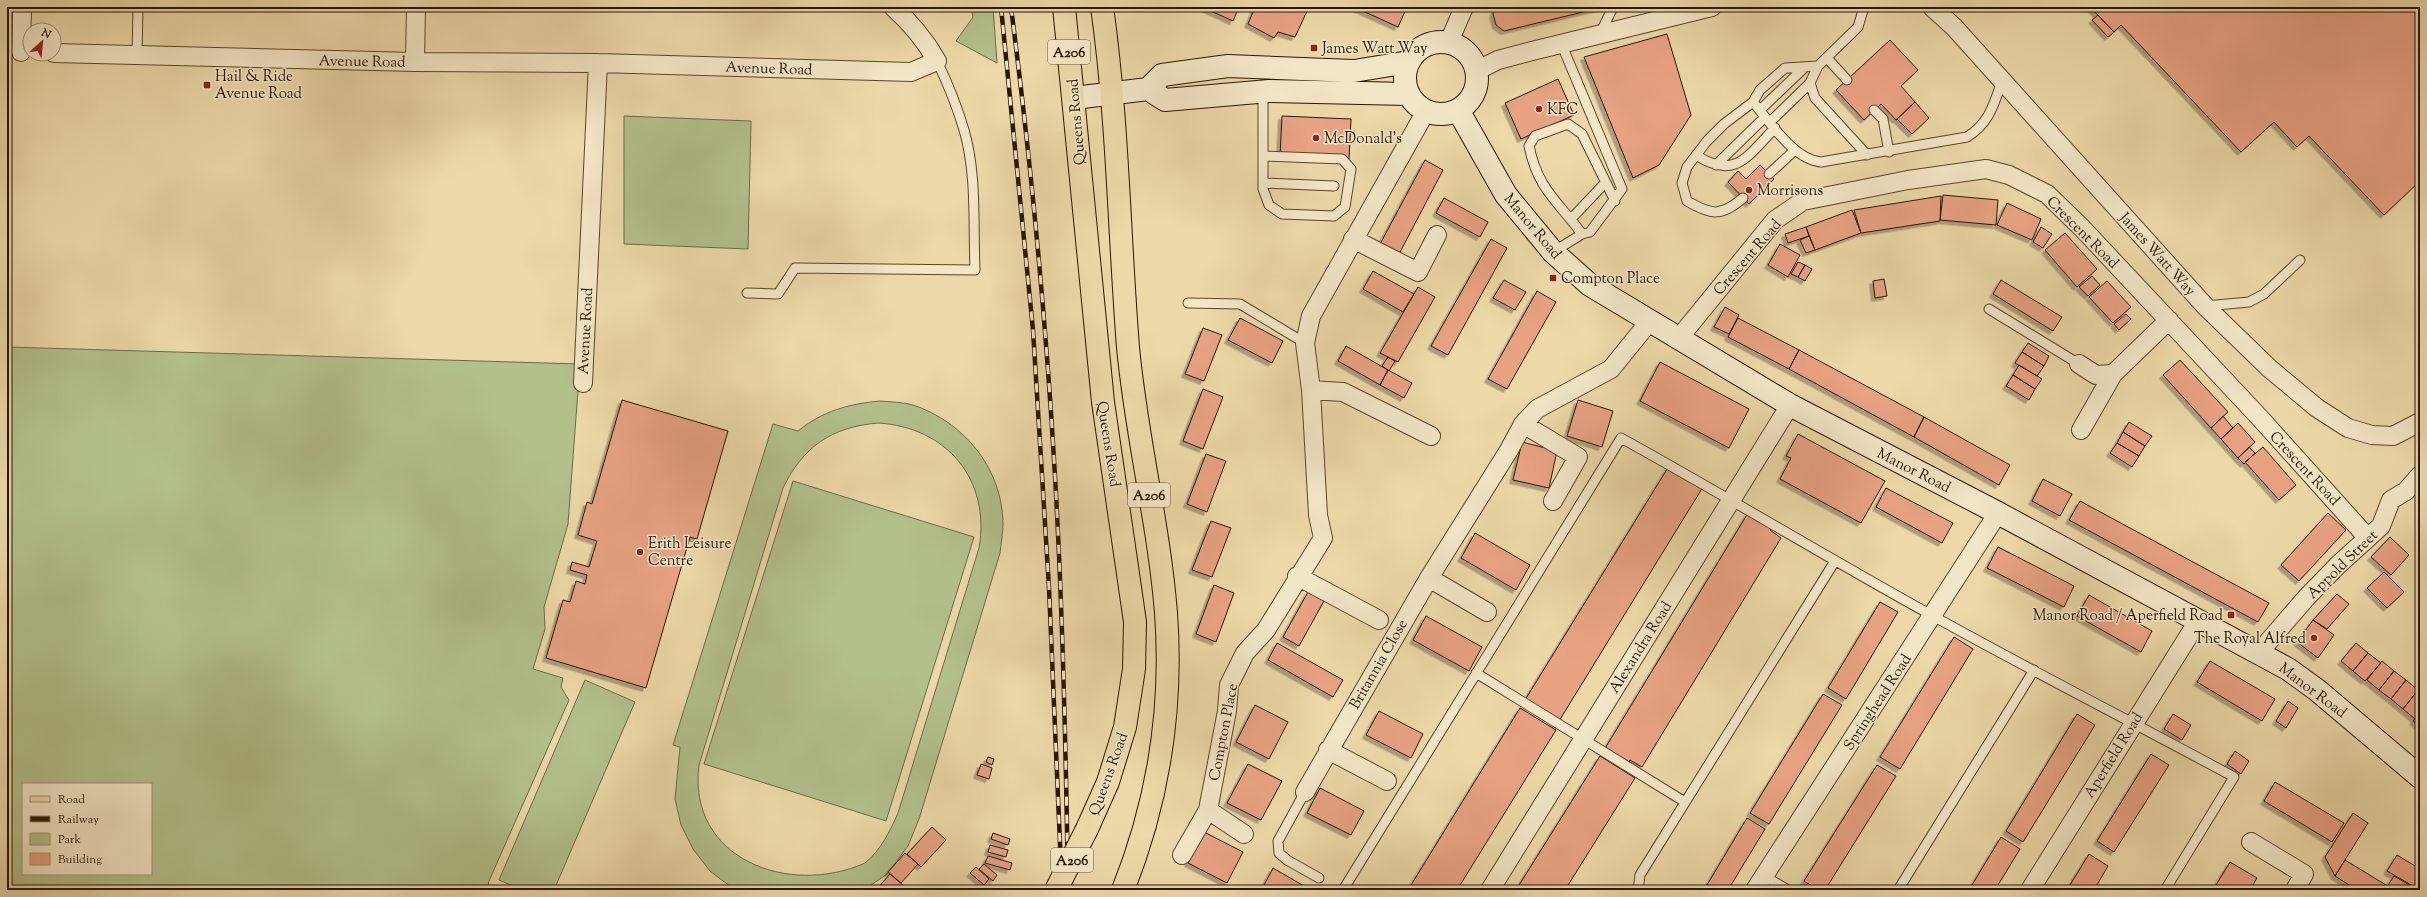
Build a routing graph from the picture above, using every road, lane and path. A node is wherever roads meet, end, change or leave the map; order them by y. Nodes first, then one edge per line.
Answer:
1 (22, 7) edge
2 (138, 7) edge
3 (416, 7) edge
4 (893, 7) edge
5 (1064, 7) edge
6 (1102, 7) edge
7 (1464, 7) edge
8 (1613, 7) edge
9 (1712, 7) edge
10 (1864, 7) edge
11 (1932, 7) edge
12 (1666, 13) edge
13 (1600, 34) junction
14 (1449, 42) junction
15 (1561, 43) junction
16 (19, 52) edge
17 (62, 53) edge
18 (137, 56) junction
19 (1827, 58) junction
20 (415, 62) junction
21 (938, 62) junction
22 (1409, 62) junction
23 (598, 63) junction
24 (1818, 66) junction
25 (1805, 67) junction
26 (1478, 70) junction
27 (1847, 80) dead end
28 (2002, 81) junction
29 (1810, 83) junction
30 (1148, 89) junction
31 (1264, 92) junction
32 (1113, 94) junction
33 (1408, 94) junction
34 (1074, 98) junction
35 (1753, 102) junction
36 (1458, 110) junction
37 (1874, 110) dead end
38 (1426, 111) junction
39 (1768, 119) junction
40 (1794, 150) junction
41 (1889, 152) junction
42 (1696, 155) junction
43 (1867, 155) junction
44 (1263, 156) junction
45 (1716, 165) junction
46 (1769, 174) dead end
47 (1263, 183) junction
48 (1605, 183) junction
49 (1334, 186) dead end
50 (1743, 198) dead end
51 (1615, 201) junction
52 (1571, 219) junction
53 (1582, 234) junction
54 (1437, 235) dead end
55 (1353, 239) junction
56 (1553, 252) junction
57 (2300, 260) dead end
58 (747, 293) dead end
59 (1188, 303) dead end
60 (2205, 306) junction
61 (1989, 309) dead end
62 (2169, 320) junction
63 (1649, 322) junction
64 (1679, 338) junction
65 (1305, 343) junction
66 (2079, 364) joint
67 (2113, 374) junction
68 (583, 383) dead end
69 (1311, 390) junction
70 (1790, 405) junction
71 (2420, 422) edge
72 (1523, 424) junction
73 (2081, 430) dead end
74 (1431, 436) dead end
75 (2420, 475) edge
76 (1731, 499) junction
77 (1553, 501) dead end
78 (1998, 513) junction
79 (2367, 537) junction
80 (1836, 561) junction
81 (1297, 576) junction
82 (1428, 578) junction
83 (1487, 612) dead end
84 (1933, 616) junction
85 (1379, 620) dead end
86 (2198, 621) junction
87 (2260, 654) junction
88 (2034, 670) junction
89 (1476, 673) junction
90 (2134, 723) junction
91 (1583, 740) junction
92 (1328, 750) junction
93 (2420, 777) edge
94 (1387, 781) dead end
95 (1305, 792) joint
96 (1685, 802) junction
97 (1208, 810) junction
98 (1244, 834) dead end
99 (2251, 842) dead end
100 (1182, 855) dead end
101 (1319, 878) dead end
102 (1760, 883) edge
103 (1056, 890) edge
104 (1123, 890) edge
105 (1343, 890) edge
106 (1490, 890) edge
107 (1638, 890) edge
108 (1788, 890) edge
109 (1898, 890) edge
110 (2030, 890) edge
111 (2165, 890) edge
112 (2295, 890) edge

1 - 16 street
2 - 18 lane
3 - 20 street
4 - 21 street
5 - 34 main road, Queens Road / A206
6 - 32 main road, Queens Road / A206
7 - 14 street
8 - 13 lane
9 - 12 street
10 - 19 lane
11 - 28 street, James Watt Way
12 - 13 street
13 - 15 street
14 - 22 street
14 - 26 street
15 - 26 street
15 - 51 lane
17 - 18 street, Avenue Road
18 - 20 street, Avenue Road
19 - 24 lane
19 - 27 lane
20 - 23 street, Avenue Road
21 - 23 street, Avenue Road
21 - 58 lane
22 - 30 street
22 - 33 street
23 - 68 street, Avenue Road
24 - 25 lane
24 - 29 lane
25 - 35 lane
25 - 39 lane
26 - 36 street
28 - 41 lane
28 - 60 street, James Watt Way
29 - 39 lane
29 - 43 lane
30 - 31 street
30 - 32 street
31 - 33 street
31 - 44 lane
32 - 34 street
32 - 104 main road, Queens Road / A206
33 - 38 street
34 - 103 main road, Queens Road / A206, bridge
35 - 39 lane
35 - 42 lane
36 - 38 street
36 - 56 street, Manor Road
37 - 41 lane
38 - 55 street, Compton Place
39 - 40 lane
39 - 45 lane
39 - 45 lane
40 - 43 lane
40 - 46 lane
41 - 43 lane
42 - 45 lane
42 - 50 lane
44 - 47 lane
44 - 47 lane
47 - 49 lane
48 - 51 lane
48 - 52 lane
48 - 52 lane
51 - 53 lane
52 - 53 lane
53 - 56 lane
54 - 55 street
55 - 65 street, Compton Place
56 - 63 street, Manor Road
57 - 60 lane
59 - 65 lane
60 - 71 street, James Watt Way
61 - 66 lane
62 - 64 street, Crescent Road
62 - 67 street
62 - 79 street, Crescent Road
63 - 64 street, Manor Road
63 - 72 street, Britannia Close
64 - 70 street, Manor Road
65 - 69 street, Compton Place
66 - 67 street
67 - 73 street
69 - 74 street
69 - 81 street, Compton Place
70 - 76 street, Alexandra Road
70 - 78 street, Manor Road
72 - 77 street
72 - 82 street, Britannia Close
75 - 79 street, Appold Street
76 - 80 lane
76 - 89 lane
76 - 91 street, Alexandra Road
78 - 84 street, Springhead Road
78 - 86 street, Manor Road
79 - 87 street, Appold Street
80 - 84 lane
80 - 96 lane
81 - 85 street
81 - 97 street, Compton Place
82 - 83 street
82 - 92 street, Britannia Close
84 - 88 lane
84 - 102 street, Springhead Road
86 - 87 street, Manor Road
86 - 90 street, Aperfield Road
87 - 93 street, Manor Road
88 - 90 lane
88 - 109 lane
89 - 91 lane
89 - 105 lane
90 - 110 street, Aperfield Road
90 - 111 lane
91 - 96 lane
91 - 106 street, Alexandra Road
92 - 94 street
92 - 95 street, Britannia Close
95 - 101 lane
96 - 107 lane
97 - 98 street
97 - 100 street, Compton Place
99 - 112 street
102 - 108 lane

